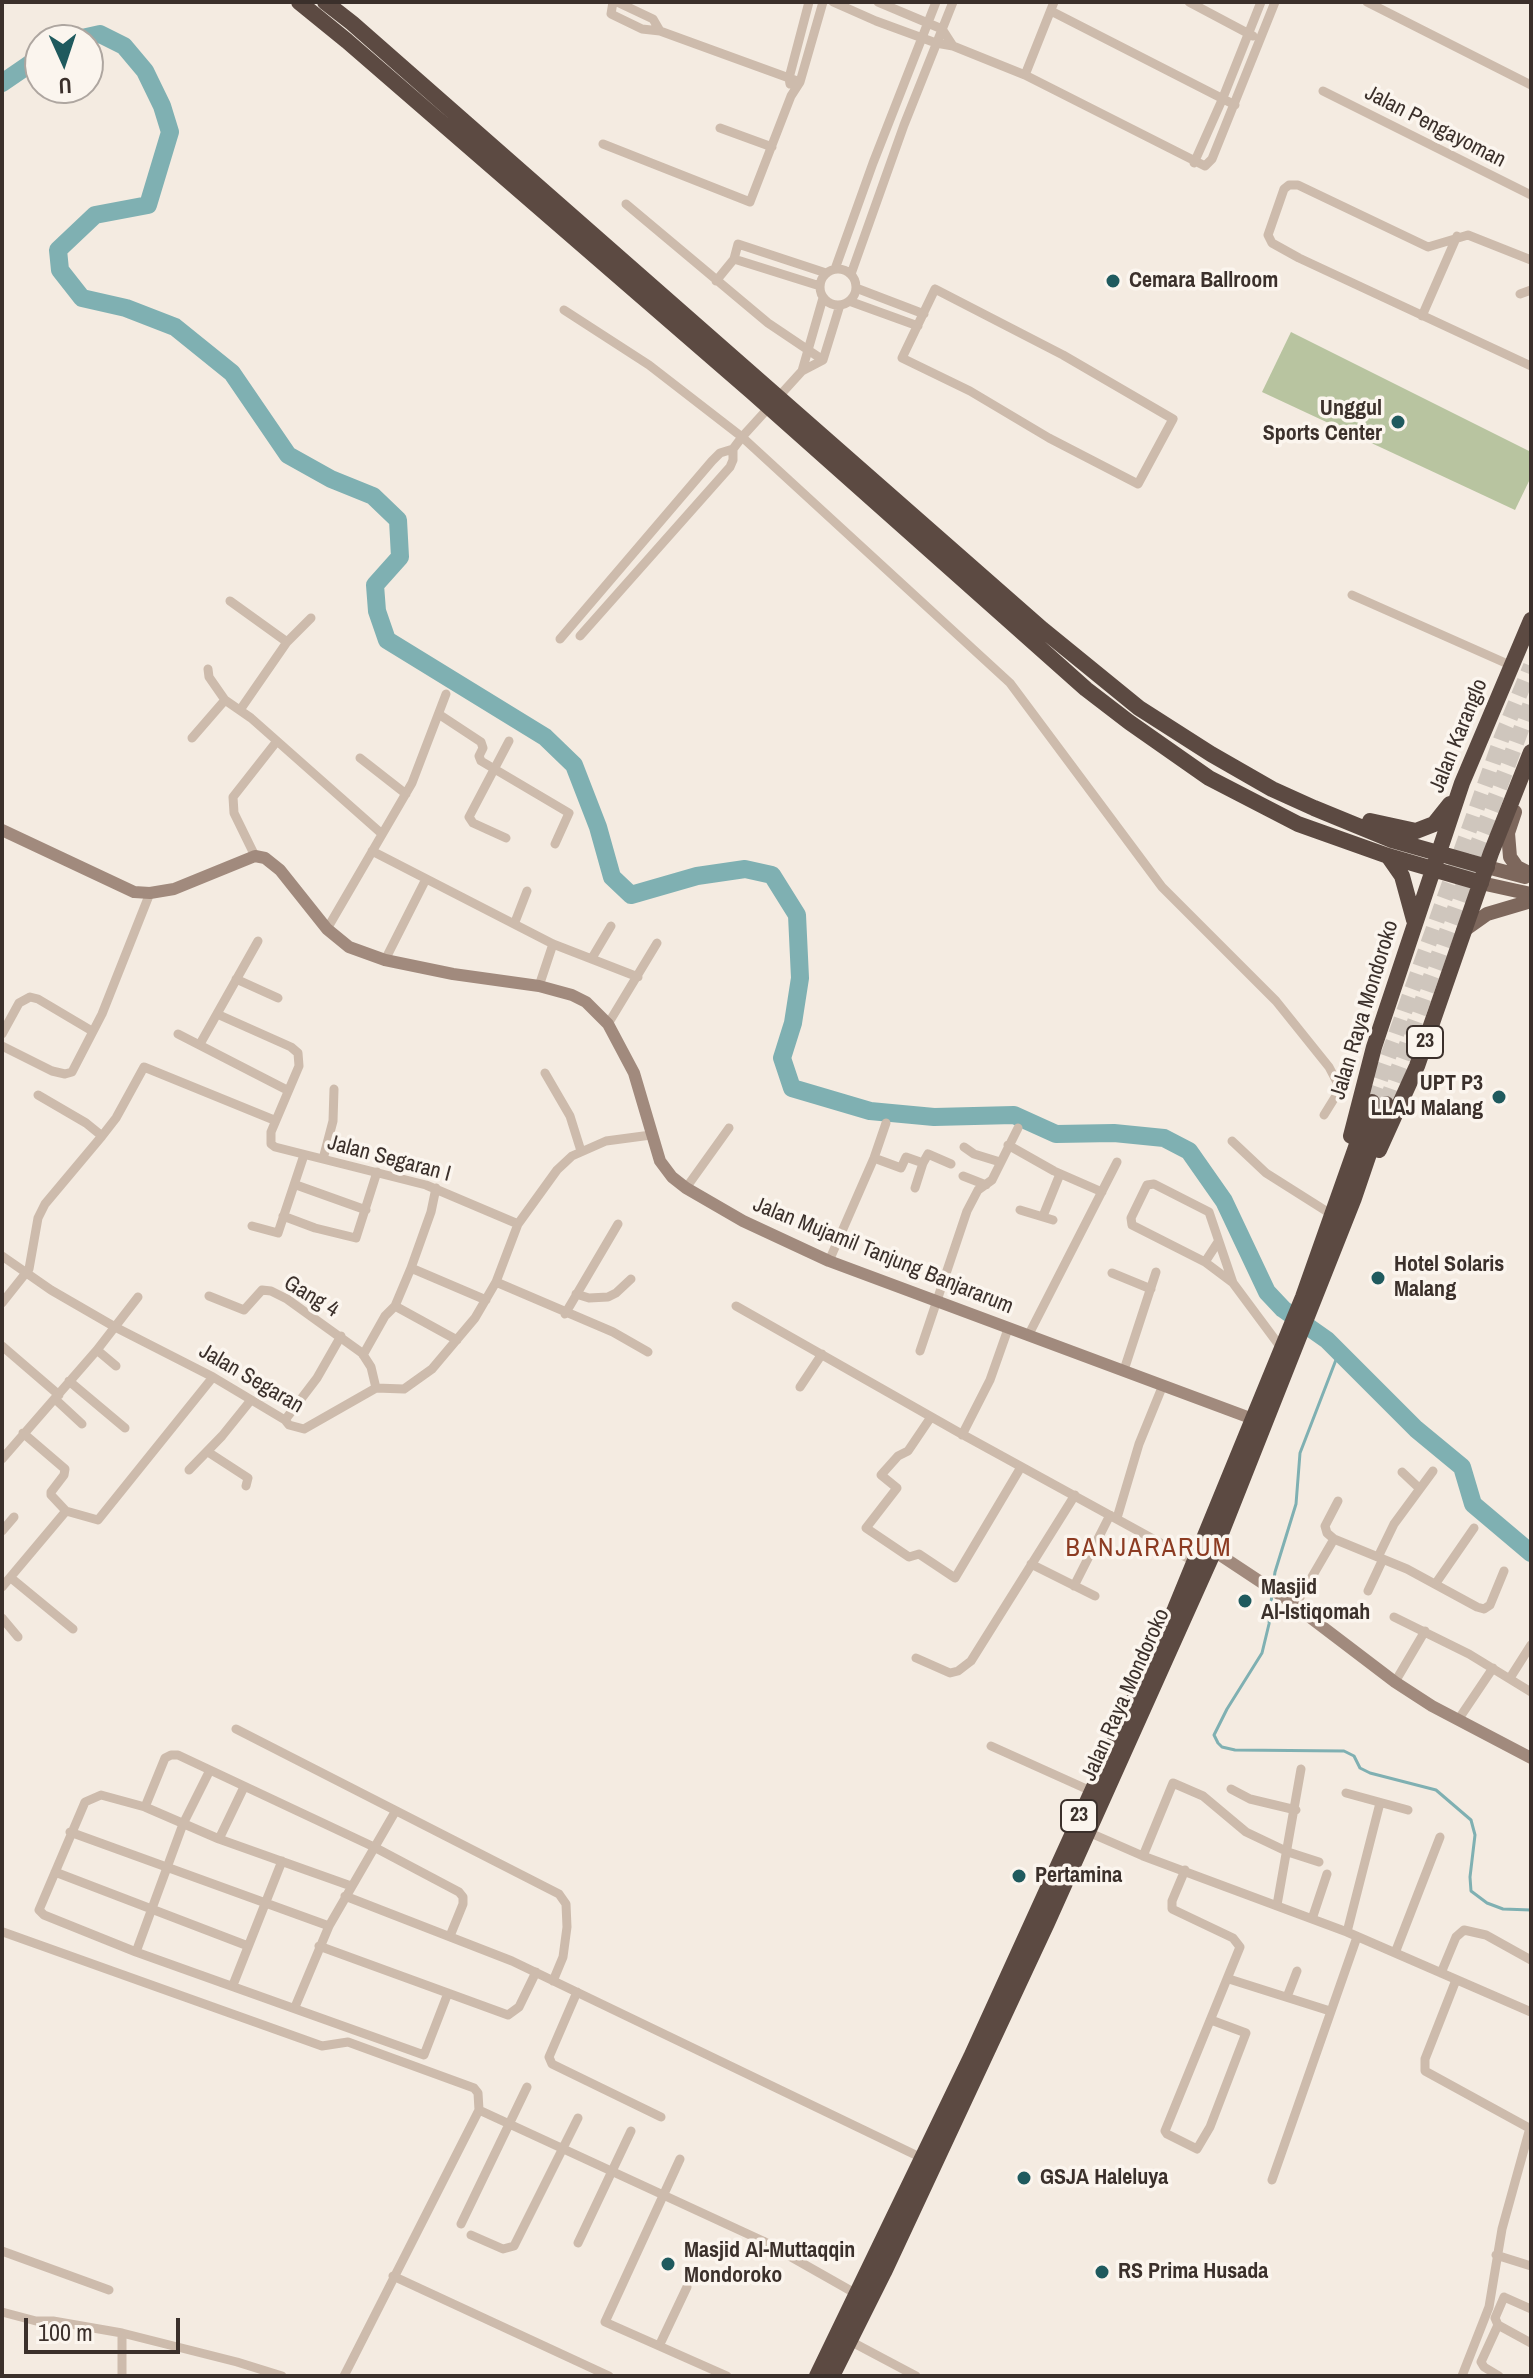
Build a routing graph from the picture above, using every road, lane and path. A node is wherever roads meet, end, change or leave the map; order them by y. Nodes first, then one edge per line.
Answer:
1 (299, 2) edge
2 (325, 2) edge
3 (615, 2) edge
4 (809, 2) edge
5 (823, 2) edge
6 (833, 2) edge
7 (878, 2) edge
8 (936, 2) edge
9 (953, 2) edge
10 (1189, 2) edge
11 (1261, 2) edge
12 (1275, 2) edge
13 (1367, 2) edge
14 (1053, 6) edge
15 (928, 22) junction
16 (942, 29) junction
17 (1248, 33) junction
18 (923, 38) junction
19 (1260, 40) junction
20 (936, 43) junction
21 (953, 46) junction
22 (1025, 75) junction
23 (789, 78) junction
24 (800, 82) junction
25 (1531, 85) edge
26 (1323, 91) dead end
27 (791, 96) junction
28 (1222, 100) junction
29 (1235, 105) junction
30 (720, 128) dead end
31 (603, 144) dead end
32 (772, 147) junction
33 (1194, 163) junction
34 (1531, 195) edge
35 (626, 204) dead end
36 (1457, 236) junction
37 (1428, 247) junction
38 (734, 259) junction
39 (1446, 260) junction
40 (1531, 260) edge
41 (830, 271) junction
42 (851, 274) junction
43 (716, 281) junction
44 (820, 286) junction
45 (856, 288) junction
46 (1531, 290) edge
47 (1520, 294) dead end
48 (823, 298) junction
49 (845, 303) junction
50 (564, 310) dead end
51 (924, 314) junction
52 (1422, 316) junction
53 (918, 326) junction
54 (806, 351) junction
55 (823, 360) junction
56 (1531, 366) edge
57 (802, 371) junction
58 (758, 388) junction
59 (781, 408) junction
60 (742, 437) junction
61 (733, 449) junction
62 (642, 540) junction
63 (653, 551) junction
64 (1352, 595) dead end
65 (230, 601) dead end
66 (311, 618) dead end
67 (1531, 620) edge
68 (580, 636) dead end
69 (560, 639) dead end
70 (287, 642) junction
71 (1510, 665) junction
72 (208, 669) dead end
73 (1102, 679) junction
74 (446, 694) dead end
75 (225, 700) junction
76 (240, 710) junction
77 (440, 715) junction
78 (192, 738) dead end
79 (277, 741) junction
80 (509, 741) dead end
81 (1531, 755) edge
82 (360, 758) dead end
83 (492, 768) junction
84 (1462, 783) junction
85 (406, 794) junction
86 (2, 830) edge
87 (382, 834) junction
88 (506, 838) dead end
89 (555, 844) dead end
90 (372, 851) junction
91 (255, 856) junction
92 (1388, 856) junction
93 (1435, 861) junction
94 (1484, 875) junction
95 (1531, 877) edge
96 (426, 879) junction
97 (527, 891) dead end
98 (150, 893) junction
99 (1531, 894) edge
100 (1531, 901) edge
101 (515, 922) junction
102 (1415, 922) junction
103 (611, 926) dead end
104 (327, 929) junction
105 (1463, 931) junction
106 (258, 941) dead end
107 (657, 943) dead end
108 (553, 944) junction
109 (592, 958) junction
110 (385, 960) junction
111 (638, 977) junction
112 (236, 979) junction
113 (539, 986) junction
114 (278, 998) dead end
115 (217, 1014) junction
116 (97, 1022) junction
117 (608, 1024) junction
118 (2, 1034) edge
119 (178, 1034) dead end
120 (200, 1044) junction
121 (2, 1046) edge
122 (545, 1073) dead end
123 (334, 1089) dead end
124 (287, 1090) junction
125 (38, 1095) dead end
126 (1379, 1103) tunnel mouth
127 (1324, 1115) dead end
128 (274, 1120) junction
129 (886, 1123) dead end
130 (729, 1128) dead end
131 (1018, 1128) dead end
132 (651, 1135) junction
133 (102, 1136) junction
134 (1232, 1141) dead end
135 (1008, 1145) junction
136 (964, 1147) dead end
137 (581, 1151) junction
138 (304, 1155) junction
139 (874, 1158) junction
140 (323, 1159) junction
141 (1000, 1162) junction
142 (1117, 1162) dead end
143 (923, 1163) junction
144 (951, 1164) dead end
145 (1357, 1167) junction
146 (377, 1172) junction
147 (1060, 1174) junction
148 (963, 1176) dead end
149 (986, 1185) junction
150 (299, 1186) dead end
151 (436, 1188) junction
152 (686, 1188) junction
153 (915, 1188) dead end
154 (1102, 1192) junction
155 (366, 1210) junction
156 (1020, 1210) dead end
157 (283, 1216) junction
158 (1334, 1216) junction
159 (518, 1224) junction
160 (618, 1224) dead end
161 (252, 1226) dead end
162 (1218, 1242) junction
163 (2, 1256) edge
164 (829, 1261) junction
165 (1205, 1262) junction
166 (411, 1268) junction
167 (1156, 1272) dead end
168 (1112, 1273) dead end
169 (27, 1274) junction
170 (631, 1279) dead end
171 (496, 1282) junction
172 (1233, 1283) junction
173 (1151, 1289) junction
174 (576, 1294) junction
175 (209, 1296) dead end
176 (138, 1297) dead end
177 (1308, 1299) junction
178 (486, 1300) junction
179 (938, 1301) junction
180 (2, 1303) edge
181 (395, 1306) junction
182 (736, 1306) dead end
183 (565, 1314) junction
184 (115, 1327) junction
185 (1008, 1329) junction
186 (341, 1336) junction
187 (1028, 1336) junction
188 (457, 1340) junction
189 (1290, 1341) junction
190 (2, 1346) edge
191 (97, 1350) junction
192 (920, 1351) dead end
193 (648, 1352) dead end
194 (822, 1354) junction
195 (363, 1355) junction
196 (116, 1366) dead end
197 (1124, 1370) junction
198 (213, 1377) junction
199 (69, 1381) junction
200 (1163, 1385) junction
201 (800, 1387) dead end
202 (376, 1388) junction
203 (57, 1397) junction
204 (251, 1400) junction
205 (931, 1417) junction
206 (1253, 1419) junction
207 (285, 1420) junction
208 (82, 1424) dead end
209 (125, 1428) dead end
210 (23, 1433) junction
211 (962, 1435) junction
212 (208, 1452) junction
213 (2, 1459) edge
214 (1021, 1467) junction
215 (189, 1470) dead end
216 (1433, 1471) dead end
217 (1402, 1472) dead end
218 (246, 1486) dead end
219 (1419, 1488) junction
220 (1075, 1495) junction
221 (1338, 1501) dead end
222 (66, 1511) junction
223 (1114, 1516) junction
224 (14, 1517) dead end
225 (1474, 1528) dead end
226 (2, 1531) edge
227 (1334, 1539) junction
228 (1214, 1551) junction
229 (1381, 1558) junction
230 (1195, 1562) junction
231 (1031, 1564) junction
232 (1504, 1571) dead end
233 (11, 1578) junction
234 (1436, 1583) junction
235 (1074, 1586) junction
236 (2, 1587) edge
237 (1368, 1591) dead end
238 (1095, 1596) dead end
239 (1295, 1606) junction
240 (1394, 1617) dead end
241 (2, 1618) edge
242 (73, 1629) dead end
243 (1425, 1631) junction
244 (18, 1637) dead end
245 (1531, 1645) edge
246 (916, 1658) dead end
247 (1493, 1668) junction
248 (1510, 1678) junction
249 (1395, 1682) junction
250 (1531, 1692) edge
251 (1458, 1720) junction
252 (236, 1729) dead end
253 (991, 1746) dead end
254 (1531, 1758) edge
255 (1301, 1769) dead end
256 (210, 1770) junction
257 (244, 1787) junction
258 (1231, 1789) dead end
259 (1091, 1791) junction
260 (1346, 1793) dead end
261 (1380, 1803) junction
262 (145, 1807) junction
263 (1296, 1810) junction
264 (1408, 1810) dead end
265 (395, 1812) junction
266 (183, 1824) junction
267 (70, 1832) junction
268 (1088, 1832) junction
269 (1440, 1837) dead end
270 (219, 1839) junction
271 (374, 1847) junction
272 (1288, 1852) junction
273 (1143, 1856) junction
274 (1068, 1859) junction
275 (282, 1861) junction
276 (1319, 1862) dead end
277 (167, 1867) junction
278 (1185, 1870) junction
279 (55, 1872) junction
280 (1327, 1874) dead end
281 (351, 1886) junction
282 (345, 1896) junction
283 (265, 1905) junction
284 (1277, 1905) junction
285 (154, 1909) junction
286 (1312, 1919) junction
287 (1040, 1920) junction
288 (329, 1926) junction
289 (3, 1932) edge
290 (1347, 1932) junction
291 (450, 1936) junction
292 (1357, 1937) junction
293 (248, 1946) junction
294 (319, 1946) junction
295 (136, 1952) junction
296 (1395, 1953) junction
297 (1531, 1960) edge
298 (1297, 1971) dead end
299 (536, 1972) junction
300 (1441, 1973) junction
301 (1229, 1979) junction
302 (1456, 1980) junction
303 (553, 1981) junction
304 (233, 1985) junction
305 (577, 1992) junction
306 (448, 1993) junction
307 (1287, 1997) junction
308 (295, 2007) junction
309 (1330, 2011) junction
310 (1531, 2012) edge
311 (1211, 2020) junction
312 (424, 2055) junction
313 (419, 2068) junction
314 (527, 2087) dead end
315 (479, 2110) junction
316 (661, 2117) dead end
317 (578, 2118) dead end
318 (509, 2123) junction
319 (1530, 2129) edge
320 (631, 2131) dead end
321 (564, 2148) junction
322 (680, 2159) dead end
323 (924, 2159) junction
324 (613, 2171) junction
325 (1272, 2180) dead end
326 (664, 2195) junction
327 (461, 2224) dead end
328 (471, 2235) dead end
329 (578, 2243) dead end
330 (2, 2251) edge
331 (1496, 2255) junction
332 (1531, 2266) edge
333 (393, 2276) junction
334 (687, 2287) dead end
335 (109, 2290) dead end
336 (863, 2298) junction
337 (1531, 2309) edge
338 (2, 2312) edge
339 (1498, 2325) junction
340 (1481, 2332) junction
341 (122, 2333) junction
342 (1491, 2337) junction
343 (850, 2341) junction
344 (1531, 2343) edge
345 (660, 2344) junction
346 (1481, 2348) junction
347 (122, 2376) edge
348 (282, 2376) edge
349 (344, 2376) edge
350 (609, 2376) edge
351 (727, 2376) edge
352 (817, 2376) edge
353 (832, 2376) edge
354 (916, 2376) edge
355 (1462, 2376) edge
356 (1499, 2376) edge

1 - 58 highway
2 - 58 highway
3 - 23 street
4 - 23 street
5 - 24 street
6 - 18 street
7 - 15 street
8 - 15 street
9 - 16 street
10 - 17 street
11 - 17 street
12 - 19 street
13 - 25 street
14 - 22 street
14 - 28 street
15 - 16 street
15 - 18 street
16 - 20 street
16 - 21 street
17 - 19 street
17 - 28 street
18 - 20 street
18 - 41 street
19 - 29 street
20 - 21 street
20 - 42 street
21 - 22 street
22 - 33 street
23 - 24 street
23 - 27 street
24 - 27 street
26 - 34 street, Jalan Pengayoman
27 - 32 street
28 - 29 street
28 - 33 street
29 - 33 street
30 - 32 street
31 - 32 street
35 - 43 street
36 - 37 street
36 - 39 street
36 - 40 street
37 - 39 street
37 - 52 street
38 - 41 street
38 - 43 street
38 - 44 street
39 - 52 street
41 - 42 street
41 - 44 street
42 - 45 street
43 - 54 street
44 - 48 street
45 - 49 street
45 - 51 street
46 - 47 street
48 - 49 street
48 - 54 street
49 - 53 street
49 - 55 street
50 - 60 street
51 - 53 street
51 - 53 street
52 - 56 street
54 - 55 street
54 - 57 street
55 - 57 street
57 - 60 street
58 - 59 highway
59 - 73 highway
59 - 92 highway
60 - 61 street
60 - 127 street
61 - 62 street
61 - 63 street
62 - 63 street
62 - 69 street
63 - 68 street
64 - 71 street
65 - 70 street
66 - 70 street
67 - 71 highway, Jalan Karanglo
70 - 76 street
71 - 84 highway, Jalan Karanglo
72 - 75 street
73 - 84 highway
73 - 93 highway
74 - 77 street
75 - 76 street
75 - 78 street
76 - 79 street
77 - 83 street
77 - 85 street
79 - 87 street
79 - 91 street
80 - 83 street
81 - 94 highway
81 - 95 main road
82 - 85 street
83 - 88 street
83 - 89 street
84 - 93 highway, Jalan Karanglo
85 - 87 street
86 - 98 street
87 - 90 street
90 - 96 street
90 - 104 street
91 - 98 street
91 - 104 street, Jalan Mujamil Tanjung Banjararum
92 - 93 highway
92 - 102 highway
93 - 94 highway
93 - 102 highway, Jalan Raya Mondoroko
94 - 95 main road
94 - 99 main road
94 - 105 highway, 23
96 - 101 street
96 - 110 street
97 - 101 street
98 - 116 street
100 - 105 main road
101 - 108 street
102 - 145 highway, Jalan Raya Mondoroko
103 - 109 street
104 - 110 street, Jalan Mujamil Tanjung Banjararum
105 - 145 highway, 23
106 - 112 street
107 - 111 street
108 - 109 street
108 - 113 street
109 - 111 street
110 - 113 street, Jalan Mujamil Tanjung Banjararum
111 - 117 street
112 - 114 street
112 - 115 street
113 - 117 street, Jalan Mujamil Tanjung Banjararum
115 - 120 street
115 - 124 street
116 - 118 street
116 - 121 street
117 - 132 street, Jalan Mujamil Tanjung Banjararum
119 - 120 street
120 - 124 street
122 - 137 street
123 - 140 street
124 - 128 street
125 - 133 street
126 - 145 highway, Jalan Raya Mondoroko / 23
128 - 133 street
128 - 138 street, Jalan Segaran I
129 - 139 street
130 - 152 street
131 - 135 street
132 - 137 street, Jalan Segaran
132 - 152 street, Jalan Mujamil Tanjung Banjararum
133 - 169 street
134 - 158 street
135 - 141 street
135 - 147 street
136 - 141 street
137 - 159 street, Jalan Segaran
138 - 140 street, Jalan Segaran I
138 - 157 street
139 - 143 street
139 - 164 street
140 - 146 street, Jalan Segaran I
141 - 149 street
142 - 154 street
143 - 144 street
143 - 153 street
145 - 158 highway, Jalan Raya Mondoroko / 23
145 - 177 highway, Jalan Raya Mondoroko / 23
146 - 151 street, Jalan Segaran I
146 - 155 street
147 - 154 street
147 - 156 street
148 - 149 street
149 - 179 street
150 - 155 street
151 - 159 street, Jalan Segaran I
151 - 166 street
152 - 164 street, Jalan Mujamil Tanjung Banjararum
154 - 187 street
155 - 157 street
157 - 161 street
158 - 177 highway, Jalan Raya Mondoroko / 23
159 - 171 street, Jalan Segaran
160 - 174 street
162 - 165 street
162 - 165 street
162 - 172 street
163 - 169 street, Jalan Segaran
164 - 179 street, Jalan Mujamil Tanjung Banjararum
165 - 172 street
166 - 178 street
166 - 181 street
167 - 173 street
168 - 173 street
169 - 180 street
169 - 184 street, Jalan Segaran
170 - 174 street
171 - 178 street, Jalan Segaran
171 - 183 street
172 - 189 street
173 - 197 street
174 - 183 street
175 - 186 street, Gang 4
176 - 184 street
177 - 189 highway, Jalan Raya Mondoroko / 23
178 - 188 street, Jalan Segaran
179 - 185 street, Jalan Mujamil Tanjung Banjararum
179 - 192 street
181 - 188 street
181 - 195 street
182 - 194 street
183 - 193 street
184 - 191 street
184 - 198 street, Jalan Segaran
185 - 187 street, Jalan Mujamil Tanjung Banjararum
185 - 211 street
186 - 195 street, Gang 4
186 - 207 street
187 - 197 street, Jalan Mujamil Tanjung Banjararum
188 - 202 street, Jalan Segaran
189 - 206 highway, Jalan Raya Mondoroko / 23
189 - 228 highway, Jalan Raya Mondoroko / 23
190 - 203 street
191 - 196 street
191 - 199 street
194 - 201 street
194 - 205 street
195 - 202 street, Gang 4
197 - 200 street, Jalan Mujamil Tanjung Banjararum
198 - 204 street, Jalan Segaran
198 - 222 street
199 - 203 street
199 - 209 street
200 - 206 street, Jalan Mujamil Tanjung Banjararum
200 - 223 street
202 - 207 street, Jalan Segaran
203 - 208 street
203 - 210 street
204 - 207 street, Jalan Segaran
204 - 212 street
205 - 211 street
205 - 214 street
206 - 230 highway, Jalan Raya Mondoroko / 23
210 - 213 street
210 - 222 street
211 - 214 street
212 - 215 street
212 - 218 street
214 - 220 street
216 - 219 street
217 - 219 street
219 - 229 street
220 - 223 street
220 - 231 street
221 - 227 street
222 - 233 street
223 - 230 street
223 - 235 street
224 - 226 street
225 - 234 street
227 - 229 street
227 - 239 street
228 - 239 street
228 - 268 highway, Jalan Raya Mondoroko / 23
229 - 234 street
229 - 237 street
230 - 259 highway, Jalan Raya Mondoroko / 23
231 - 235 street
231 - 246 street
232 - 234 street
233 - 236 street
233 - 242 street
235 - 238 street
239 - 249 street
240 - 243 street
241 - 244 street
243 - 247 street
243 - 249 street
245 - 248 street
247 - 248 street
247 - 251 street
248 - 250 street
249 - 251 street
251 - 254 street
252 - 265 street
253 - 259 street
255 - 263 street
256 - 257 street
256 - 262 street
256 - 266 street
257 - 270 street
257 - 271 street
258 - 263 street
259 - 274 highway, Jalan Raya Mondoroko / 23
260 - 261 street
261 - 264 street
261 - 290 street
262 - 266 street
262 - 267 street
263 - 272 street
265 - 271 street
265 - 303 street
266 - 270 street
266 - 277 street
267 - 277 street
267 - 279 street
268 - 273 street
268 - 274 highway, Jalan Raya Mondoroko / 23
269 - 296 street
270 - 275 street
271 - 281 street
271 - 291 street
272 - 273 street
272 - 276 street
272 - 284 street
273 - 278 street
274 - 287 highway, Jalan Raya Mondoroko / 23
275 - 281 street
275 - 283 street
277 - 283 street
277 - 285 street
278 - 284 street
278 - 301 street
279 - 285 street
279 - 295 street
280 - 286 street
281 - 282 street
282 - 288 street
282 - 291 street
283 - 288 street
283 - 293 street
284 - 286 street
285 - 293 street
285 - 295 street
286 - 290 street
287 - 323 highway, Jalan Raya Mondoroko / 23
287 - 336 highway, Jalan Raya Mondoroko / 23
288 - 294 street
289 - 313 street
290 - 292 street
291 - 299 street
292 - 296 street
292 - 309 street
293 - 304 street
294 - 306 street
294 - 308 street
295 - 304 street
296 - 300 street
297 - 300 street
298 - 307 street
299 - 303 street
299 - 306 street
300 - 302 street
301 - 307 street
301 - 311 street
302 - 310 street
302 - 319 street
303 - 305 street
304 - 308 street
305 - 316 street
305 - 323 street
306 - 312 street
307 - 309 street
308 - 312 street
309 - 325 street
311 - 311 street
312 - 313 street
313 - 315 street
314 - 318 street
315 - 318 street
315 - 333 street
317 - 321 street
318 - 321 street
318 - 327 street
319 - 331 street
320 - 324 street
321 - 324 street
321 - 328 street
322 - 326 street
323 - 336 highway, Jalan Raya Mondoroko / 23
324 - 326 street
324 - 329 street
326 - 336 street
326 - 345 street
330 - 335 street
331 - 332 street
331 - 340 street
333 - 349 street
333 - 350 street
334 - 345 street
336 - 343 highway, Jalan Raya Mondoroko / 23
336 - 352 highway, Jalan Raya Mondoroko / 23
337 - 339 street
338 - 341 street
339 - 342 street
339 - 344 street
340 - 342 street
340 - 346 street
341 - 347 street
341 - 348 street
342 - 346 street
343 - 353 highway, Jalan Raya Mondoroko / 23
343 - 354 street
345 - 351 street
346 - 355 street
346 - 356 street

